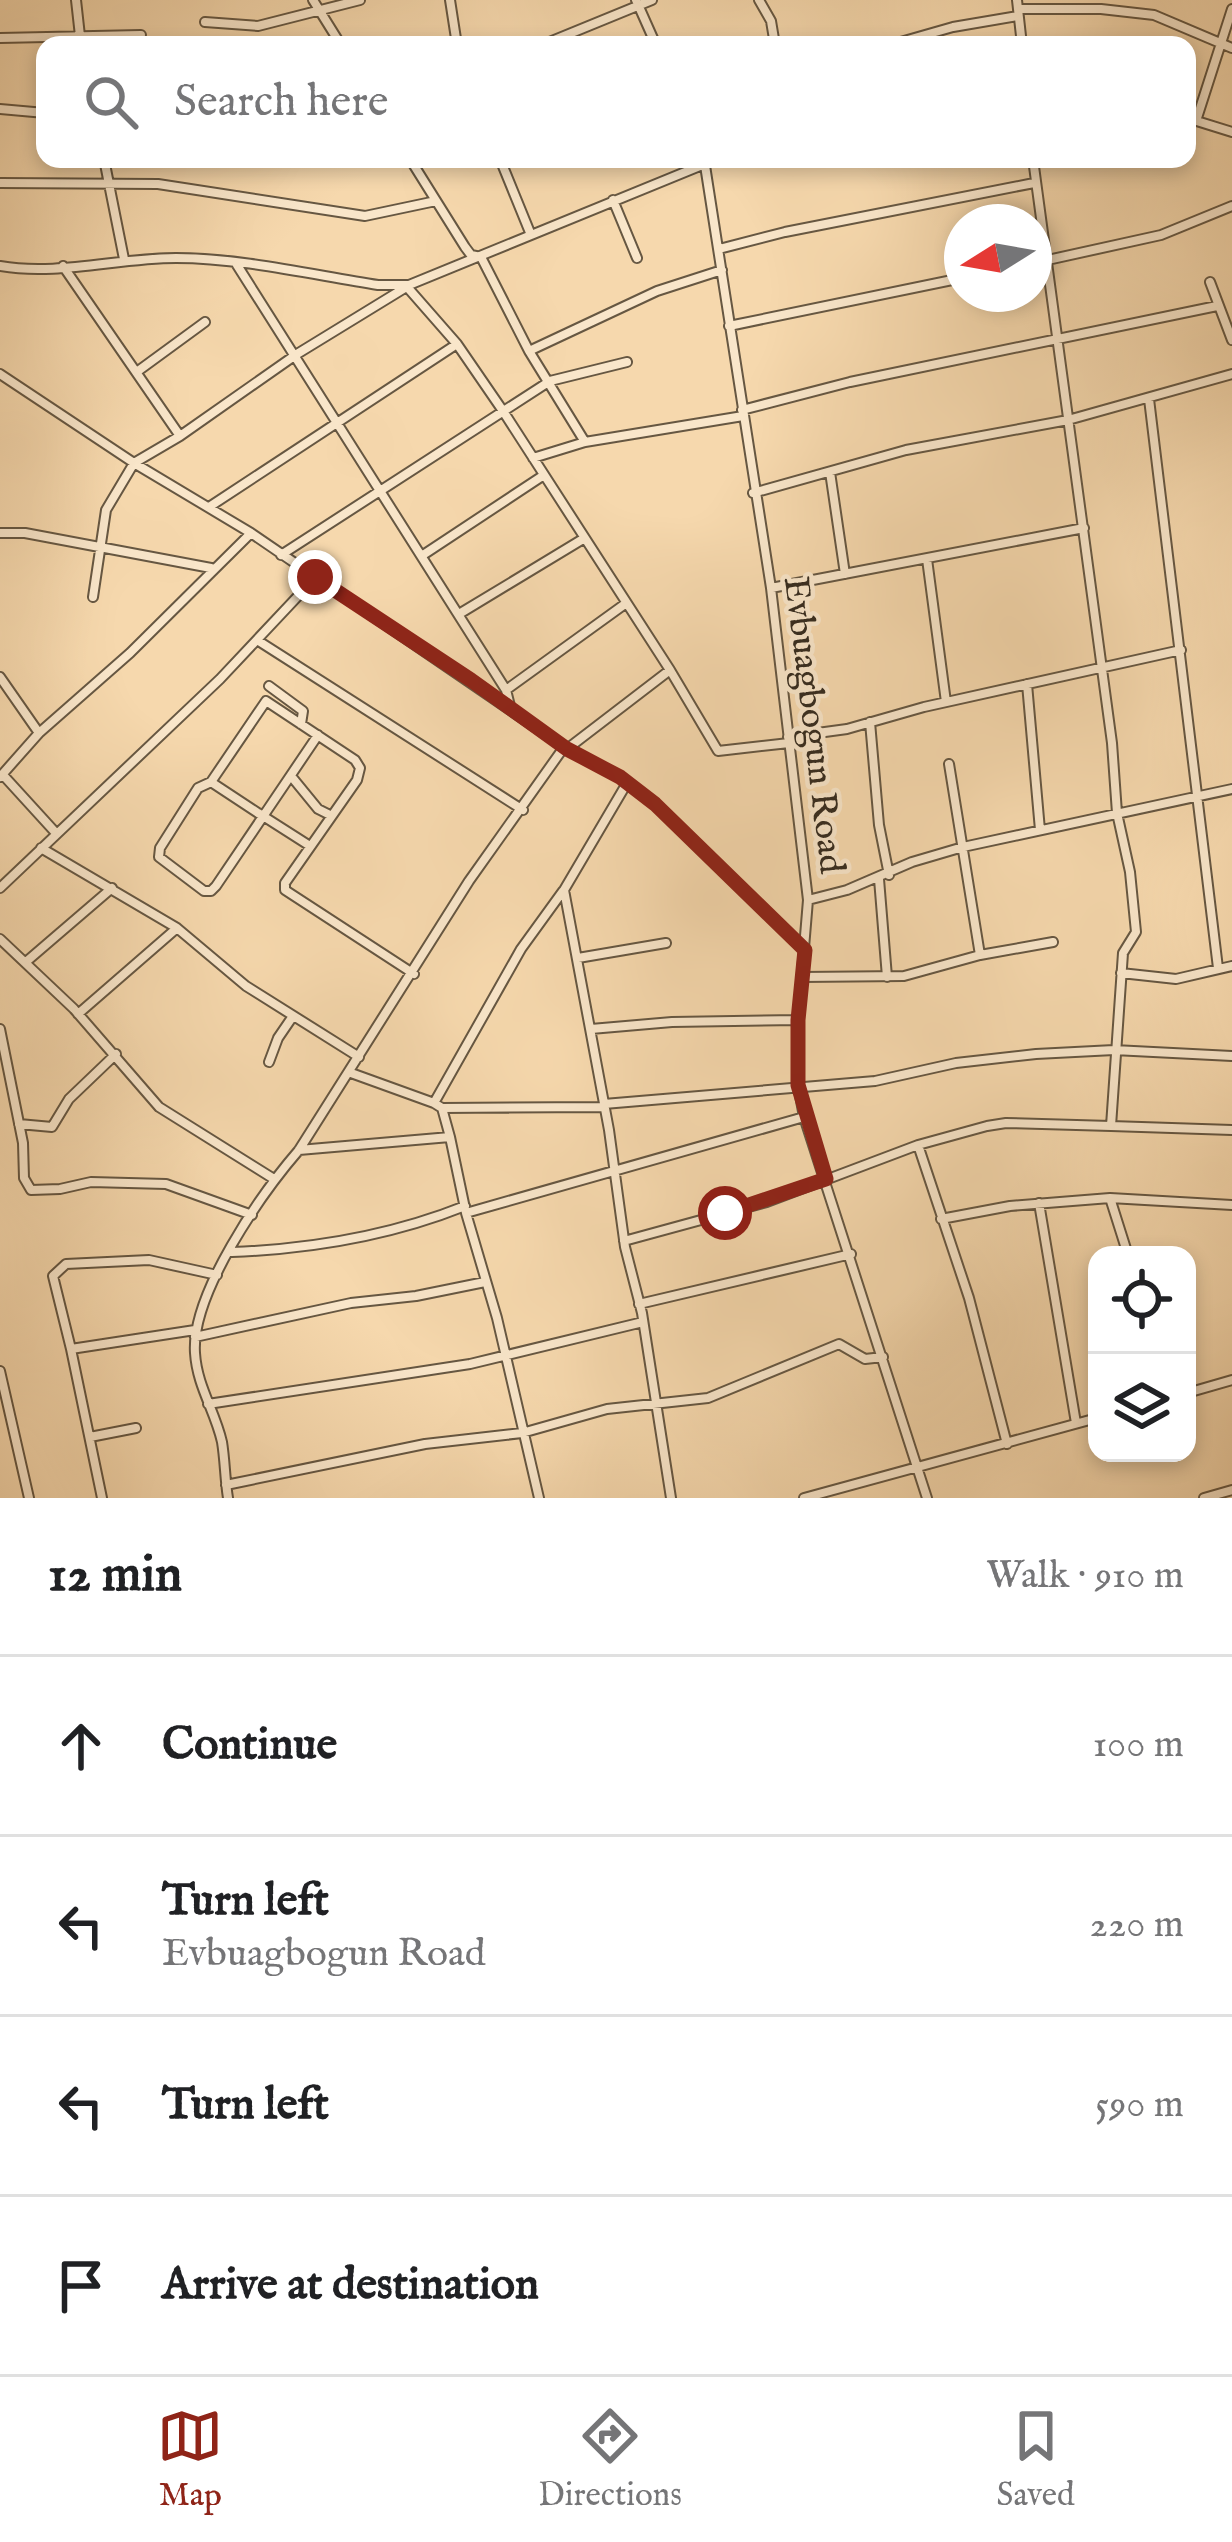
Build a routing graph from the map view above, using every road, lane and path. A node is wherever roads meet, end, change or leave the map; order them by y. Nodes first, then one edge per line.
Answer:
1 (76, 0) edge
2 (313, 0) edge
3 (360, 0) edge
4 (450, 0) edge
5 (652, 0) edge
6 (759, 0) edge
7 (636, 3) edge
8 (1018, 8) edge
9 (1232, 9) edge
10 (320, 11) junction
11 (205, 22) dead end
12 (141, 34) dead end
13 (80, 36) edge
14 (124, 36) edge
15 (335, 36) edge
16 (456, 36) edge
17 (562, 36) edge
18 (652, 36) edge
19 (774, 36) edge
20 (922, 36) edge
21 (0, 38) edge
22 (36, 39) edge
23 (1220, 43) junction
24 (1232, 47) edge
25 (1196, 106) edge
26 (0, 109) edge
27 (36, 111) edge
28 (1196, 121) edge
29 (1232, 132) edge
30 (107, 168) edge
31 (416, 168) edge
32 (504, 168) edge
33 (688, 168) edge
34 (705, 168) edge
35 (1033, 168) edge
36 (0, 183) edge
37 (111, 183) junction
38 (1034, 183) junction
39 (613, 200) junction
40 (436, 201) junction
41 (1038, 204) edge
42 (1232, 206) edge
43 (531, 236) junction
44 (719, 249) junction
45 (482, 257) junction
46 (637, 258) dead end
47 (124, 260) junction
48 (1052, 260) edge
49 (236, 264) junction
50 (0, 266) edge
51 (63, 266) junction
52 (722, 269) junction
53 (944, 282) edge
54 (1210, 282) dead end
55 (408, 286) junction
56 (1052, 296) edge
57 (1217, 306) junction
58 (205, 322) dead end
59 (729, 326) junction
60 (1058, 337) junction
61 (1232, 340) edge
62 (457, 344) junction
63 (529, 351) junction
64 (297, 354) junction
65 (627, 362) dead end
66 (139, 371) junction
67 (0, 374) edge
68 (1232, 374) edge
69 (550, 380) junction
70 (1149, 399) junction
71 (502, 411) junction
72 (743, 413) junction
73 (338, 419) junction
74 (1068, 420) junction
75 (180, 436) junction
76 (585, 442) junction
77 (533, 458) junction
78 (134, 463) junction
79 (830, 472) junction
80 (544, 475) junction
81 (380, 488) junction
82 (754, 493) junction
83 (209, 507) junction
84 (1084, 528) junction
85 (0, 532) edge
86 (251, 533) junction
87 (584, 539) junction
88 (101, 548) junction
89 (281, 554) junction
90 (423, 555) junction
91 (927, 559) junction
92 (212, 568) junction
93 (845, 574) junction
94 (315, 577) junction
95 (771, 588) junction
96 (93, 597) dead end
97 (625, 604) junction
98 (459, 614) junction
99 (257, 640) junction
100 (1181, 650) junction
101 (1102, 669) junction
102 (670, 670) junction
103 (0, 677) edge
104 (1028, 684) junction
105 (269, 686) dead end
106 (506, 690) junction
107 (946, 702) junction
108 (511, 707) junction
109 (870, 722) junction
110 (301, 724) junction
111 (39, 733) junction
112 (318, 735) junction
113 (789, 740) junction
114 (567, 749) junction
115 (950, 764) dead end
116 (1, 776) edge
117 (291, 776) junction
118 (211, 782) junction
119 (627, 782) junction
120 (1232, 789) edge
121 (1199, 794) junction
122 (523, 810) junction
123 (1117, 813) junction
124 (330, 815) junction
125 (263, 816) junction
126 (1040, 830) junction
127 (55, 832) junction
128 (310, 846) junction
129 (963, 847) junction
130 (41, 848) junction
131 (884, 877) junction
132 (0, 888) edge
133 (112, 888) junction
134 (564, 890) junction
135 (808, 900) junction
136 (177, 928) junction
137 (0, 939) edge
138 (1053, 942) dead end
139 (667, 943) dead end
140 (805, 950) junction
141 (980, 955) junction
142 (578, 958) junction
143 (27, 962) junction
144 (1232, 965) edge
145 (1218, 968) junction
146 (414, 974) junction
147 (1121, 974) junction
148 (802, 977) junction
149 (887, 977) junction
150 (78, 1014) junction
151 (293, 1016) junction
152 (798, 1020) junction
153 (0, 1029) edge
154 (591, 1029) junction
155 (1114, 1050) junction
156 (116, 1054) junction
157 (1232, 1056) edge
158 (358, 1057) junction
159 (269, 1062) dead end
160 (350, 1072) junction
161 (798, 1085) junction
162 (438, 1106) junction
163 (605, 1106) junction
164 (804, 1117) junction
165 (20, 1124) junction
166 (1111, 1126) junction
167 (1232, 1130) edge
168 (450, 1137) junction
169 (918, 1145) junction
170 (299, 1150) junction
171 (616, 1173) junction
172 (274, 1179) junction
173 (826, 1179) junction
174 (1110, 1198) junction
175 (1040, 1203) junction
176 (1232, 1205) edge
177 (465, 1210) junction
178 (252, 1215) junction
179 (940, 1219) junction
180 (624, 1241) junction
181 (1125, 1246) edge
182 (230, 1252) junction
183 (851, 1255) junction
184 (217, 1275) junction
185 (485, 1282) junction
186 (639, 1304) junction
187 (643, 1322) junction
188 (195, 1334) junction
189 (71, 1349) junction
190 (506, 1355) junction
191 (883, 1357) junction
192 (0, 1371) edge
193 (1232, 1380) edge
194 (1196, 1390) edge
195 (655, 1403) junction
196 (208, 1404) junction
197 (4, 1409) edge
198 (1088, 1420) edge
199 (1076, 1423) junction
200 (136, 1428) dead end
201 (522, 1433) junction
202 (90, 1437) junction
203 (1006, 1444) junction
204 (918, 1468) junction
205 (226, 1485) junction
206 (1232, 1490) edge
207 (536, 1497) edge
208 (29, 1498) edge
209 (103, 1498) edge
210 (228, 1498) edge
211 (671, 1498) edge
212 (804, 1498) edge
213 (927, 1498) edge
214 (1204, 1498) edge

1 - 13 street
2 - 10 street
3 - 10 street
4 - 16 street
5 - 7 street
6 - 19 street
7 - 17 street
7 - 18 street
8 - 20 street
8 - 23 street
9 - 23 street
10 - 11 street
10 - 15 street
12 - 14 street
21 - 22 street
23 - 24 street
23 - 25 street
26 - 27 street
28 - 29 street
30 - 37 street
31 - 40 street
32 - 43 street
33 - 39 street
34 - 44 street, Evbuagbogun Road
35 - 38 street
36 - 37 street
37 - 40 street
37 - 47 street
38 - 41 street
38 - 44 street
39 - 43 street
39 - 46 street
40 - 45 street
42 - 48 street
43 - 45 street
44 - 52 street, Evbuagbogun Road
45 - 55 street
45 - 63 street
47 - 49 street
47 - 51 street
49 - 55 street
49 - 64 street
50 - 51 street
51 - 66 street
52 - 59 street, Evbuagbogun Road
52 - 63 street
53 - 59 street
54 - 57 street
55 - 62 street
55 - 64 street
56 - 60 street
57 - 60 street
57 - 61 street
58 - 66 street
59 - 72 street, Evbuagbogun Road
60 - 72 street
60 - 74 street
62 - 71 street
62 - 73 street
63 - 69 street
64 - 73 street
64 - 75 street
65 - 69 street
66 - 75 street
67 - 78 street
68 - 70 street
69 - 71 street
69 - 76 street
70 - 74 street
70 - 100 street
71 - 77 street
71 - 81 street
72 - 76 street
72 - 82 street, Evbuagbogun Road
73 - 81 street
73 - 83 street
74 - 79 street
74 - 84 street
75 - 78 street
76 - 77 street
77 - 80 street
78 - 83 street
78 - 88 street
79 - 82 street
79 - 93 street
80 - 87 street
80 - 90 street
81 - 89 street
81 - 90 street
82 - 95 street, Evbuagbogun Road
83 - 86 street
84 - 91 street
84 - 101 street
85 - 88 street
86 - 89 street
86 - 92 street
87 - 97 street
87 - 98 street
88 - 92 street
88 - 96 street
89 - 94 street
90 - 98 street
91 - 93 street
91 - 107 street
92 - 111 street
93 - 95 street
94 - 99 street
94 - 108 street
95 - 113 street, Evbuagbogun Road
97 - 102 street
97 - 106 street
98 - 106 street
99 - 122 street
99 - 127 street
100 - 101 street
100 - 121 street
101 - 104 street
101 - 123 street
102 - 113 street
102 - 114 street
103 - 111 street
104 - 107 street
104 - 126 street
105 - 110 street
106 - 108 street
107 - 109 street
108 - 114 street
109 - 113 street
109 - 131 street
110 - 112 street
110 - 118 street
111 - 116 street
112 - 117 street
112 - 124 street
113 - 135 street, Evbuagbogun Road
114 - 119 street
114 - 122 street
115 - 129 street
116 - 127 street
117 - 124 street
117 - 125 street
118 - 125 street
118 - 125 street
119 - 134 street
119 - 140 street
120 - 121 street
121 - 123 street
121 - 145 street
122 - 146 street
123 - 126 street
123 - 147 street
124 - 128 street
125 - 128 street
126 - 129 street
127 - 130 street
128 - 146 street
129 - 131 street
129 - 141 street
130 - 132 street
130 - 133 street
131 - 135 street
131 - 149 street
133 - 136 street
133 - 143 street
134 - 142 street
134 - 162 street
135 - 140 street, Evbuagbogun Road
136 - 150 street
136 - 151 street
137 - 143 street
138 - 141 street
139 - 142 street
140 - 148 street, Evbuagbogun Road
141 - 149 street
142 - 154 street
143 - 150 street
144 - 145 street
145 - 147 street
146 - 158 street
147 - 155 street
148 - 149 street
148 - 152 street, Evbuagbogun Road
150 - 156 street
151 - 158 street
151 - 159 street
152 - 154 street
152 - 161 street, Evbuagbogun Road
153 - 165 street
154 - 163 street
155 - 157 street
155 - 161 street
155 - 166 street
156 - 165 street
156 - 172 street
158 - 160 street
160 - 162 street
160 - 170 street
161 - 163 street
161 - 164 street, Evbuagbogun Road
162 - 163 street
162 - 168 street
163 - 171 street
164 - 171 street
164 - 173 street, Evbuagbogun Road
165 - 178 street
166 - 167 street
166 - 169 street
168 - 170 street
168 - 177 street
169 - 173 street
169 - 179 street
170 - 172 street
171 - 177 street
171 - 180 street
172 - 178 street
173 - 180 street
173 - 183 street, Evbuagbogun Road
174 - 175 street
174 - 176 street
174 - 181 street
175 - 179 street
175 - 199 street
177 - 182 street
177 - 185 street
178 - 182 street
179 - 203 street
180 - 186 street
182 - 184 street
183 - 186 street
183 - 191 street, Evbuagbogun Road
184 - 188 street
184 - 189 street
185 - 188 street
185 - 190 street
186 - 187 street
187 - 190 street
187 - 195 street
188 - 189 street
188 - 196 street
189 - 202 street
190 - 196 street
190 - 201 street
191 - 195 street
191 - 204 street, Evbuagbogun Road
192 - 197 street
193 - 194 street
195 - 201 street
195 - 211 street
196 - 205 street
197 - 208 street
198 - 199 street
199 - 203 street
200 - 202 street
201 - 205 street
201 - 207 street
202 - 209 street
203 - 204 street
204 - 212 street
204 - 213 street, Evbuagbogun Road
205 - 210 street
206 - 214 street

